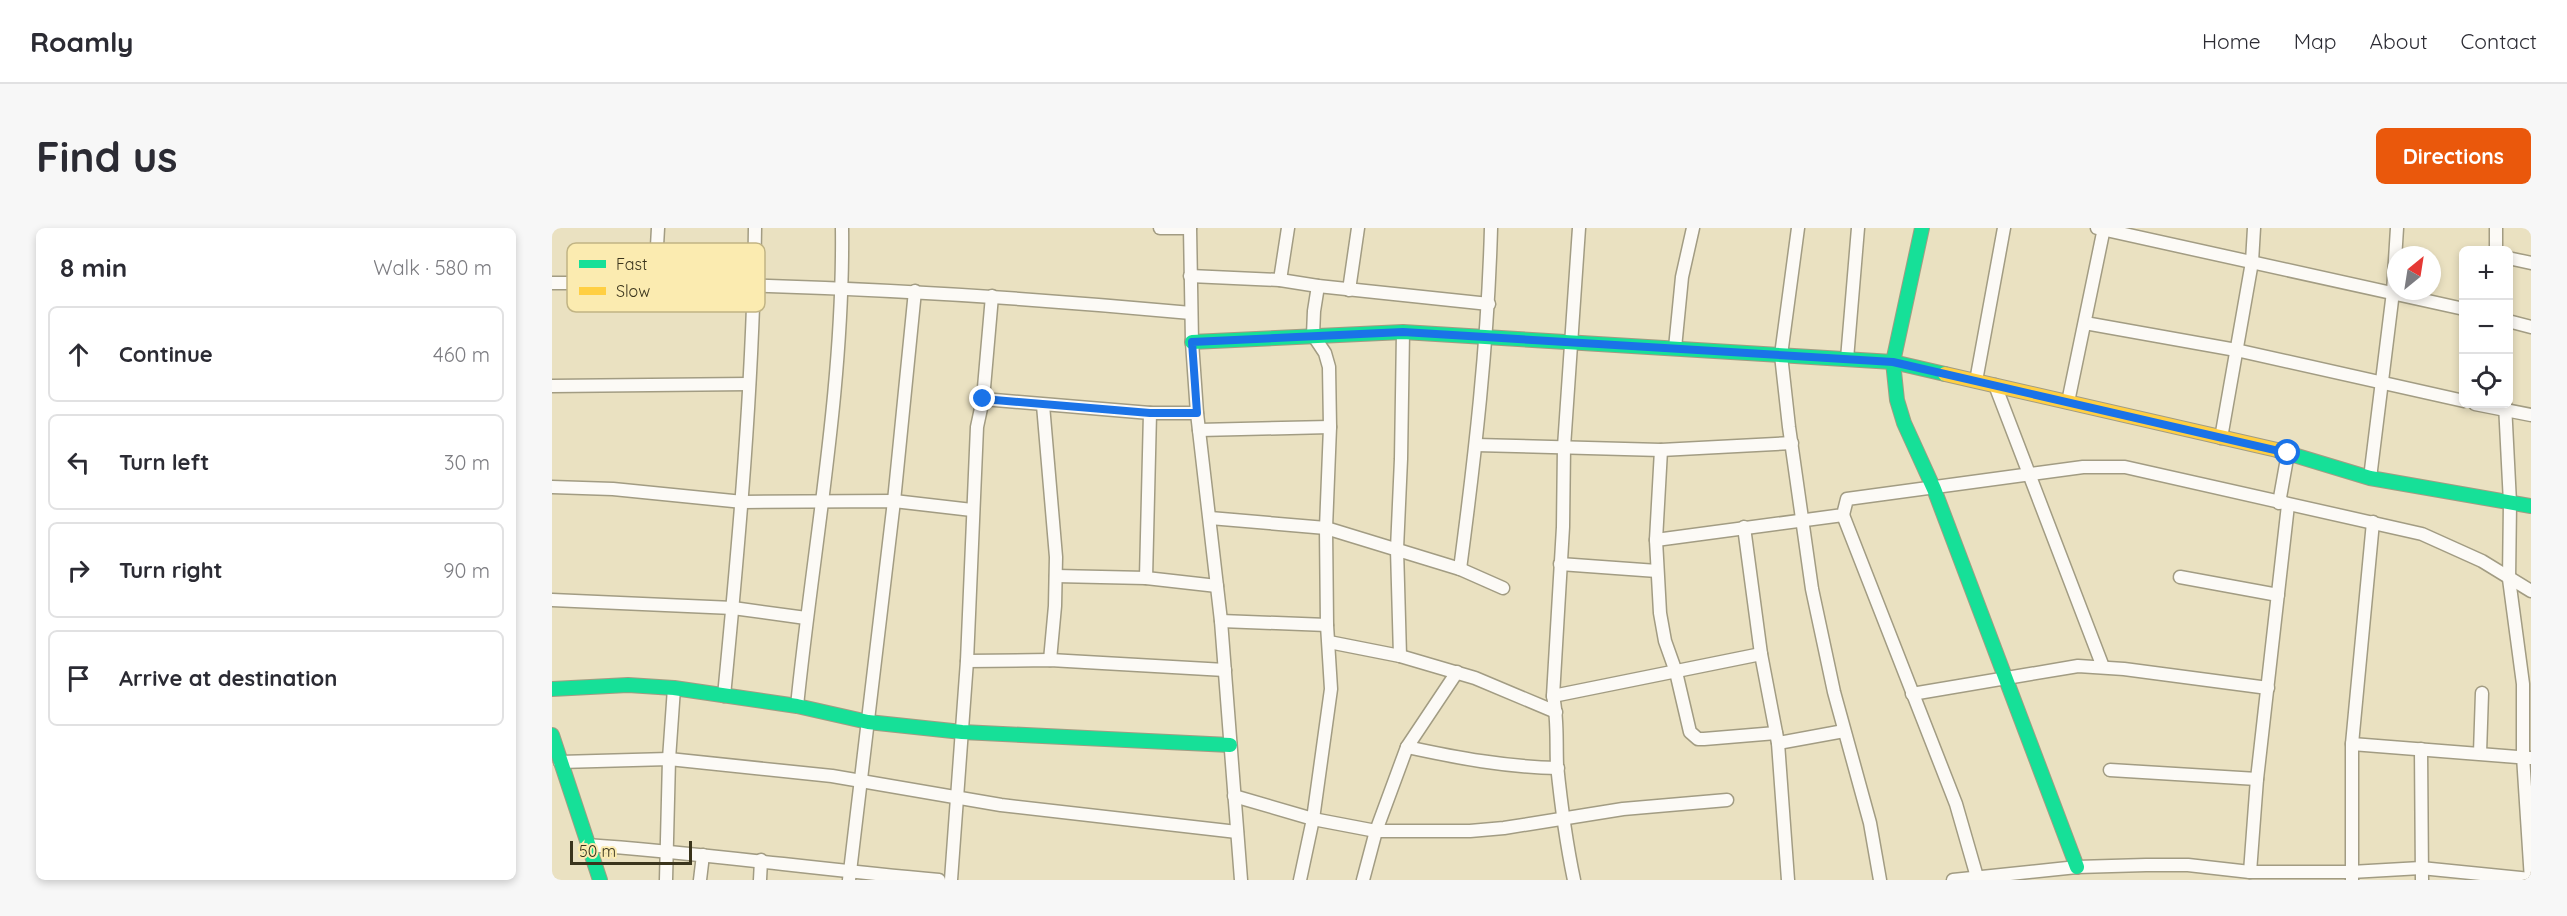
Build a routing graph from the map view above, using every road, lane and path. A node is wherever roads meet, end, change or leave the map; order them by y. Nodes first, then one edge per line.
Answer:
1 (658, 228) edge
2 (842, 228) edge
3 (1160, 228) edge
4 (1190, 228) edge
5 (1288, 228) edge
6 (1358, 228) edge
7 (1491, 228) edge
8 (1579, 228) edge
9 (1693, 228) edge
10 (1798, 228) edge
11 (1858, 228) edge
12 (1922, 228) edge
13 (2004, 228) edge
14 (2254, 228) edge
15 (2397, 228) edge
16 (2496, 228) edge
17 (2102, 229) edge
18 (657, 243) edge
19 (2396, 246) edge
20 (2496, 246) edge
21 (2513, 259) edge
22 (2252, 262) junction
23 (2531, 263) edge
24 (1190, 276) junction
25 (1280, 280) junction
26 (765, 285) edge
27 (1318, 286) junction
28 (843, 289) junction
29 (1349, 290) junction
30 (915, 291) junction
31 (2387, 291) edge
32 (992, 296) junction
33 (2392, 300) edge
34 (2426, 300) edge
35 (1489, 304) junction
36 (2459, 308) edge
37 (753, 312) edge
38 (1191, 313) junction
39 (2513, 322) edge
40 (2085, 323) junction
41 (2531, 327) edge
42 (1403, 332) junction
43 (1313, 335) junction
44 (1484, 338) junction
45 (1192, 342) junction
46 (1571, 342) junction
47 (1676, 348) junction
48 (2236, 350) junction
49 (1781, 355) junction
50 (1847, 359) junction
51 (1893, 362) junction
52 (1976, 381) junction
53 (749, 384) junction
54 (2383, 384) junction
55 (552, 386) edge
56 (1995, 386) junction
57 (983, 399) junction
58 (2459, 400) edge
59 (2068, 402) junction
60 (1043, 405) junction
61 (2506, 408) edge
62 (2509, 408) edge
63 (1150, 413) junction
64 (1197, 413) junction
65 (2531, 415) edge
66 (1330, 428) junction
67 (1199, 430) junction
68 (2221, 438) junction
69 (1792, 444) junction
70 (1476, 445) junction
71 (1564, 447) junction
72 (1661, 450) junction
73 (2288, 453) junction
74 (2029, 475) junction
75 (2370, 478) junction
76 (552, 487) edge
77 (1934, 489) junction
78 (822, 500) junction
79 (894, 501) junction
80 (743, 502) junction
81 (2510, 503) junction
82 (2284, 504) junction
83 (2531, 506) edge
84 (972, 510) junction
85 (1843, 515) junction
86 (1210, 518) junction
87 (1803, 522) junction
88 (2373, 522) junction
89 (1744, 527) junction
90 (1326, 528) junction
91 (1656, 540) junction
92 (1396, 549) junction
93 (1560, 564) junction
94 (1460, 570) junction
95 (1657, 572) junction
96 (1056, 576) junction
97 (2180, 577) dead end
98 (1146, 578) junction
99 (2509, 579) junction
100 (1217, 586) junction
101 (1503, 588) dead end
102 (2531, 591) edge
103 (2278, 595) junction
104 (552, 600) edge
105 (733, 608) junction
106 (806, 618) junction
107 (1221, 621) junction
108 (1327, 625) junction
109 (1329, 642) junction
110 (1761, 654) junction
111 (1400, 656) junction
112 (967, 660) junction
113 (1050, 660) junction
114 (2103, 667) junction
115 (1225, 670) junction
116 (1457, 672) junction
117 (1676, 672) junction
118 (2006, 678) junction
119 (2527, 685) edge
120 (674, 688) junction
121 (2268, 688) junction
122 (552, 689) edge
123 (2482, 693) dead end
124 (1912, 694) junction
125 (724, 696) junction
126 (1553, 696) junction
127 (797, 706) junction
128 (1556, 712) junction
129 (868, 722) junction
130 (1845, 731) junction
131 (962, 732) junction
132 (552, 735) edge
133 (1777, 738) junction
134 (2352, 744) junction
135 (1230, 745) junction
136 (1407, 747) junction
137 (2421, 749) junction
138 (2480, 753) junction
139 (2527, 757) edge
140 (669, 759) junction
141 (560, 762) junction
142 (1558, 768) junction
143 (2110, 771) dead end
144 (2258, 779) junction
145 (860, 780) junction
146 (1234, 796) junction
147 (958, 798) junction
148 (1727, 800) dead end
149 (1562, 818) junction
150 (1313, 819) junction
151 (1376, 831) junction
152 (1237, 832) junction
153 (586, 845) junction
154 (667, 851) junction
155 (703, 855) junction
156 (761, 860) junction
157 (2077, 867) junction
158 (2250, 872) junction
159 (2422, 874) edge
160 (850, 876) edge
161 (2352, 876) edge
162 (1977, 877) junction
163 (2531, 879) edge
164 (600, 880) edge
165 (666, 880) edge
166 (700, 880) edge
167 (760, 880) edge
168 (939, 880) edge
169 (951, 880) edge
170 (1240, 880) edge
171 (1300, 880) edge
172 (1363, 880) edge
173 (1574, 880) edge
174 (1788, 880) edge
175 (1880, 880) edge
176 (1953, 880) edge

1 - 18 street
2 - 28 street
3 - 4 street
4 - 24 street
5 - 25 street
6 - 29 street
7 - 35 street
8 - 46 street
9 - 47 street
10 - 49 street
11 - 50 street
12 - 51 street
13 - 52 street
14 - 22 street
15 - 19 street
16 - 20 street
17 - 22 street
17 - 40 street
21 - 23 street
22 - 31 street
22 - 48 street
24 - 25 street
24 - 38 street
25 - 27 street
26 - 28 street
27 - 29 street
27 - 43 street
28 - 30 street
28 - 78 street
29 - 35 street
30 - 32 street
30 - 79 street
32 - 38 street
32 - 57 street
33 - 54 street
34 - 36 street
35 - 44 street
37 - 53 street
38 - 45 street
39 - 41 street
40 - 48 street
40 - 59 street
42 - 43 street
42 - 44 street
42 - 92 street
43 - 45 street
43 - 66 street
44 - 46 street
44 - 70 street
45 - 64 street
46 - 47 street
46 - 71 street
47 - 49 street
48 - 54 street
48 - 68 street
49 - 50 street
49 - 69 street
50 - 51 street
51 - 52 street
51 - 77 street
52 - 56 street
53 - 55 street
53 - 80 street
54 - 58 street
54 - 75 street
56 - 59 street
56 - 74 street
57 - 60 street
57 - 84 street
59 - 68 street
60 - 63 street
60 - 96 street
61 - 81 street
62 - 65 street
63 - 64 street
63 - 98 street
64 - 67 street
66 - 67 street
66 - 90 street
67 - 86 street
68 - 73 street
69 - 72 street
69 - 87 street
70 - 71 street
70 - 94 street
71 - 72 street
71 - 93 street
72 - 91 street
73 - 75 street
73 - 82 street
74 - 77 street
74 - 82 street
74 - 114 street
75 - 81 street
76 - 80 street
77 - 85 street
77 - 118 street
78 - 79 street
78 - 80 street
78 - 106 street
79 - 84 street
79 - 129 street
80 - 105 street
81 - 83 street
81 - 99 street
82 - 88 street
82 - 103 street
84 - 112 street
85 - 87 street
85 - 124 street
86 - 90 street
86 - 100 street
87 - 89 street
87 - 130 street
88 - 99 street
88 - 134 street
89 - 91 street
89 - 110 street
90 - 92 street
90 - 108 street
91 - 95 street
92 - 94 street
92 - 111 street
93 - 95 street
93 - 126 street
94 - 101 street
95 - 117 street
96 - 98 street
96 - 113 street
97 - 103 street
98 - 100 street
99 - 102 street
99 - 119 street
100 - 107 street
103 - 121 street
104 - 105 street
105 - 106 street
105 - 125 street
106 - 127 street
107 - 108 street
107 - 115 street
108 - 109 street
109 - 111 street
109 - 150 street
110 - 117 street
110 - 133 street
111 - 116 street
112 - 113 street
112 - 131 street
113 - 115 street
114 - 118 street
114 - 121 street
115 - 135 street
116 - 128 street
116 - 136 street
117 - 126 street
117 - 133 street
118 - 124 street
118 - 157 street
119 - 139 street
120 - 122 street
120 - 125 street
120 - 140 street
121 - 144 street
123 - 138 street
124 - 162 street
125 - 127 street
126 - 128 street
127 - 129 street
128 - 142 street
129 - 131 street
129 - 145 street
130 - 133 street
130 - 175 street
131 - 135 street
131 - 147 street
132 - 141 street
133 - 174 street
134 - 137 street
134 - 161 street
135 - 146 street
136 - 142 street
136 - 151 street
137 - 138 street
137 - 159 street
138 - 139 street
139 - 163 street
140 - 141 street
140 - 145 street
140 - 154 street
141 - 153 street
142 - 149 street
143 - 144 street
144 - 158 street
145 - 147 street
145 - 160 street
146 - 150 street
146 - 152 street
147 - 152 street
147 - 169 street
148 - 149 street
149 - 151 street
149 - 173 street
150 - 151 street
150 - 171 street
151 - 172 street
152 - 170 street
153 - 154 street
153 - 164 street
154 - 155 street
154 - 165 street
155 - 156 street
155 - 166 street
156 - 160 street
156 - 167 street
157 - 158 street
157 - 162 street
158 - 161 street
159 - 161 street
159 - 163 street
160 - 168 street
162 - 176 street

